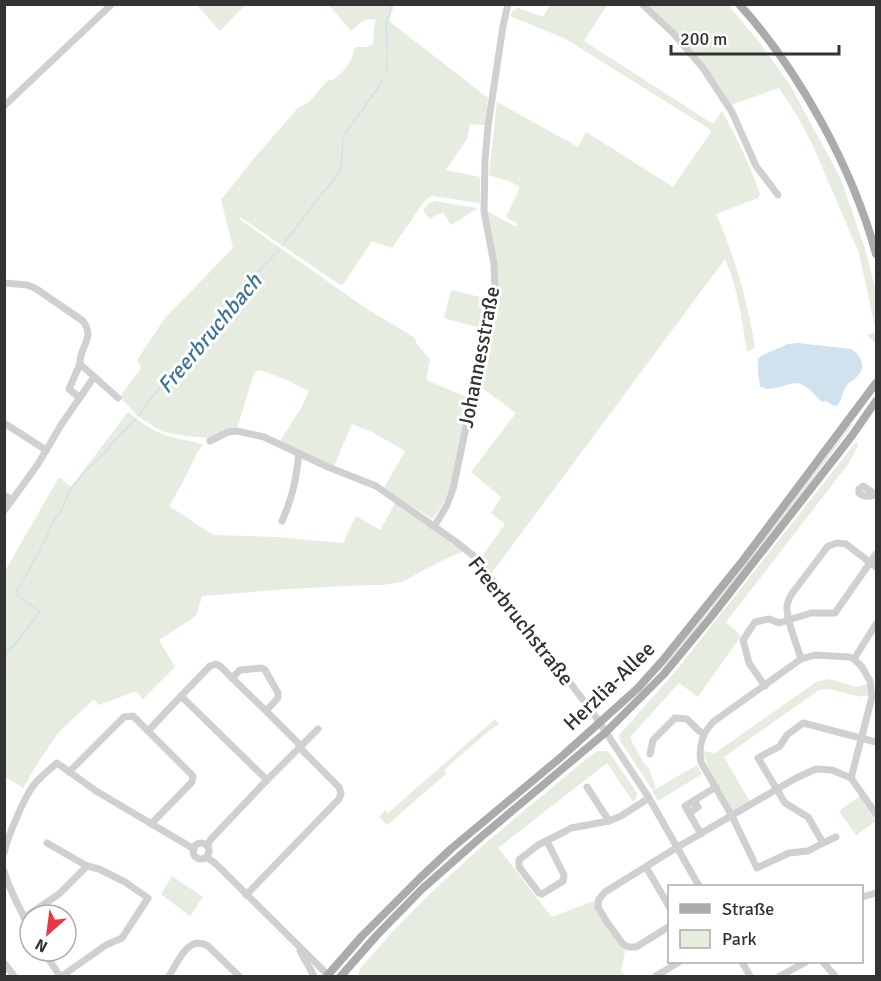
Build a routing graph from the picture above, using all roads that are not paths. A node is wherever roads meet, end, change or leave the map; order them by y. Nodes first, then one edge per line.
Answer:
1 (112, 4) edge
2 (508, 4) edge
3 (642, 4) edge
4 (739, 4) edge
5 (4, 106) edge
6 (778, 195) dead end
7 (876, 254) edge
8 (4, 283) edge
9 (80, 364) junction
10 (94, 377) junction
11 (876, 383) edge
12 (80, 398) junction
13 (118, 398) dead end
14 (876, 401) edge
15 (4, 423) edge
16 (210, 441) dead end
17 (46, 450) junction
18 (299, 453) junction
19 (4, 495) edge
20 (12, 500) junction
21 (4, 511) edge
22 (282, 521) dead end
23 (434, 527) junction
24 (876, 554) edge
25 (873, 564) edge
26 (789, 620) junction
27 (876, 624) edge
28 (801, 659) junction
29 (854, 659) junction
30 (232, 678) junction
31 (765, 686) junction
32 (181, 696) junction
33 (266, 711) junction
34 (599, 723) junction
35 (318, 729) dead end
36 (148, 731) junction
37 (605, 733) junction
38 (704, 733) junction
39 (862, 738) junction
40 (876, 742) edge
41 (300, 747) junction
42 (651, 754) dead end
43 (69, 772) junction
44 (851, 778) junction
45 (267, 780) junction
46 (587, 787) dead end
47 (716, 787) junction
48 (777, 790) junction
49 (649, 798) junction
50 (876, 814) edge
51 (732, 816) junction
52 (609, 821) junction
53 (151, 824) junction
54 (701, 834) junction
55 (836, 837) dead end
56 (547, 841) junction
57 (46, 843) dead end
58 (823, 843) junction
59 (207, 846) junction
60 (676, 848) junction
61 (194, 849) junction
62 (4, 853) edge
63 (206, 857) junction
64 (87, 866) junction
65 (646, 867) junction
66 (4, 871) edge
67 (698, 885) edge
68 (246, 895) junction
69 (46, 903) edge
70 (18, 906) edge
71 (668, 906) edge
72 (668, 927) edge
73 (294, 942) junction
74 (354, 961) junction
75 (4, 963) edge
76 (52, 963) edge
77 (678, 963) edge
78 (804, 963) edge
79 (824, 963) edge
80 (14, 976) edge
81 (61, 976) edge
82 (170, 976) edge
83 (239, 976) edge
84 (314, 976) edge
85 (328, 976) edge
86 (341, 976) edge
87 (350, 976) edge
88 (658, 976) edge
89 (780, 976) edge
90 (835, 976) edge

1 - 5 street
2 - 23 street, Johannesstraße
3 - 6 street
4 - 7 main road
8 - 9 street
9 - 10 street
9 - 12 street
10 - 12 street
10 - 13 street
11 - 34 main road, Herzlia-Allee
12 - 17 street
14 - 37 main road, Herzlia-Allee
15 - 17 street
16 - 18 street, Freerbruchstraße
17 - 20 street
18 - 22 street
18 - 23 street, Freerbruchstraße
19 - 20 street
20 - 21 street
23 - 34 street, Freerbruchstraße
24 - 25 street
25 - 26 street
25 - 26 street
26 - 28 street
26 - 31 street
27 - 29 street
28 - 29 street
28 - 31 street
29 - 39 street
30 - 32 street
30 - 33 street
30 - 33 street
31 - 38 street
32 - 36 street
32 - 45 street
33 - 41 street
34 - 37 street, Freerbruchstraße
34 - 85 main road, Herzlia-Allee
35 - 41 street
36 - 43 street
36 - 53 street
37 - 49 street, Freerbruchstraße
37 - 74 main road, Herzlia-Allee
38 - 42 street
38 - 47 street
39 - 40 street
39 - 44 street
39 - 48 street
41 - 45 street
41 - 68 street
43 - 53 street
43 - 62 street
44 - 48 street
44 - 50 street
45 - 59 street
46 - 52 street
47 - 51 street
47 - 54 street
48 - 51 street
48 - 58 street
49 - 52 street
49 - 60 street, Freerbruchstraße
51 - 54 street
51 - 58 street
52 - 56 street
53 - 61 street
54 - 60 street
55 - 58 street
56 - 56 street
57 - 64 street
59 - 61 street
59 - 63 street
60 - 65 street
60 - 67 street, Freerbruchstraße
61 - 63 street
63 - 68 street
64 - 69 street
64 - 81 street
65 - 71 street
65 - 72 street
66 - 70 street
68 - 73 street
73 - 84 street
73 - 85 street
74 - 86 main road, Herzlia-Allee
74 - 87 main road
75 - 80 street
76 - 81 street
77 - 88 street
78 - 89 street
79 - 90 street
82 - 83 street

